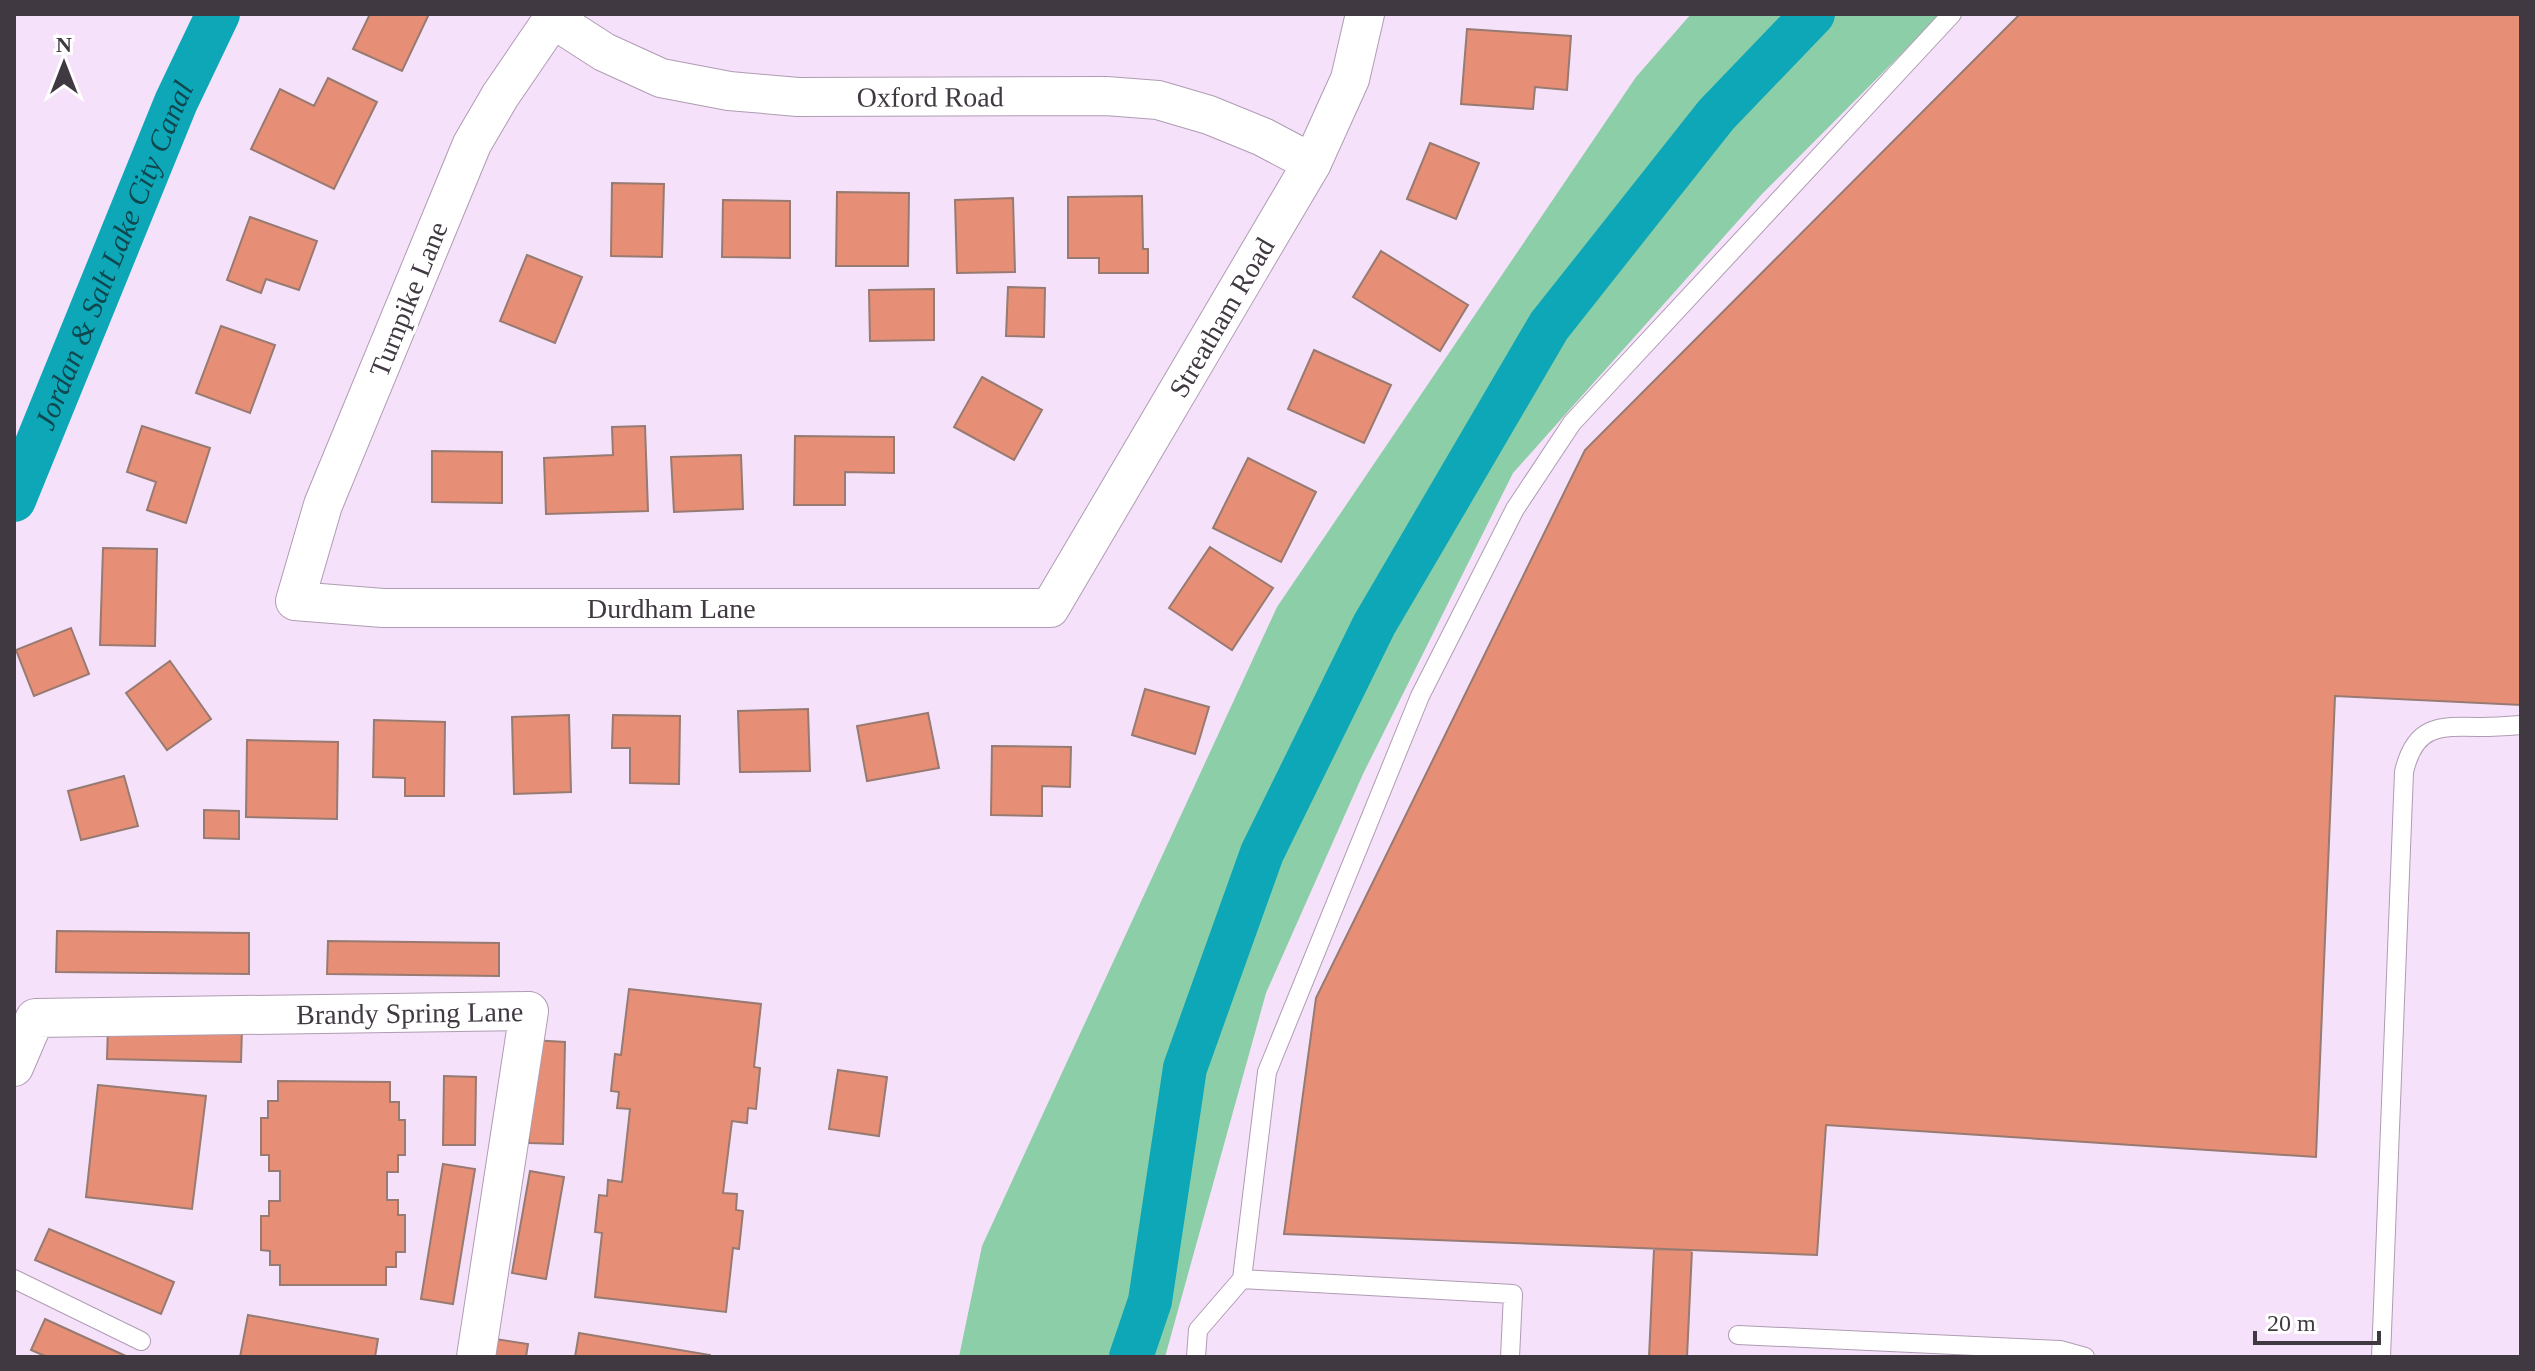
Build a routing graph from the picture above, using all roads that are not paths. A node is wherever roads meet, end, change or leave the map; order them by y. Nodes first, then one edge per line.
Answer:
1 (1365, 14) edge
2 (1952, 14) edge
3 (554, 16) edge
4 (1312, 163) junction
5 (295, 601) joint
6 (1050, 608) joint
7 (2521, 725) edge
8 (14, 1067) edge
9 (14, 1279) edge
10 (1242, 1279) junction
11 (1738, 1335) dead end
12 (141, 1341) dead end
13 (476, 1357) edge
14 (1196, 1357) edge
15 (1510, 1357) edge
16 (2085, 1357) edge
17 (2381, 1357) edge

1 - 4 street, Streatham Road
2 - 10 lane
3 - 4 street, Oxford Road
3 - 5 street, Turnpike Lane
4 - 6 street, Streatham Road
5 - 6 street, Durdham Lane
7 - 17 lane
8 - 13 street, Brandy Spring Lane
9 - 12 lane
10 - 14 lane
10 - 15 lane
11 - 16 lane

